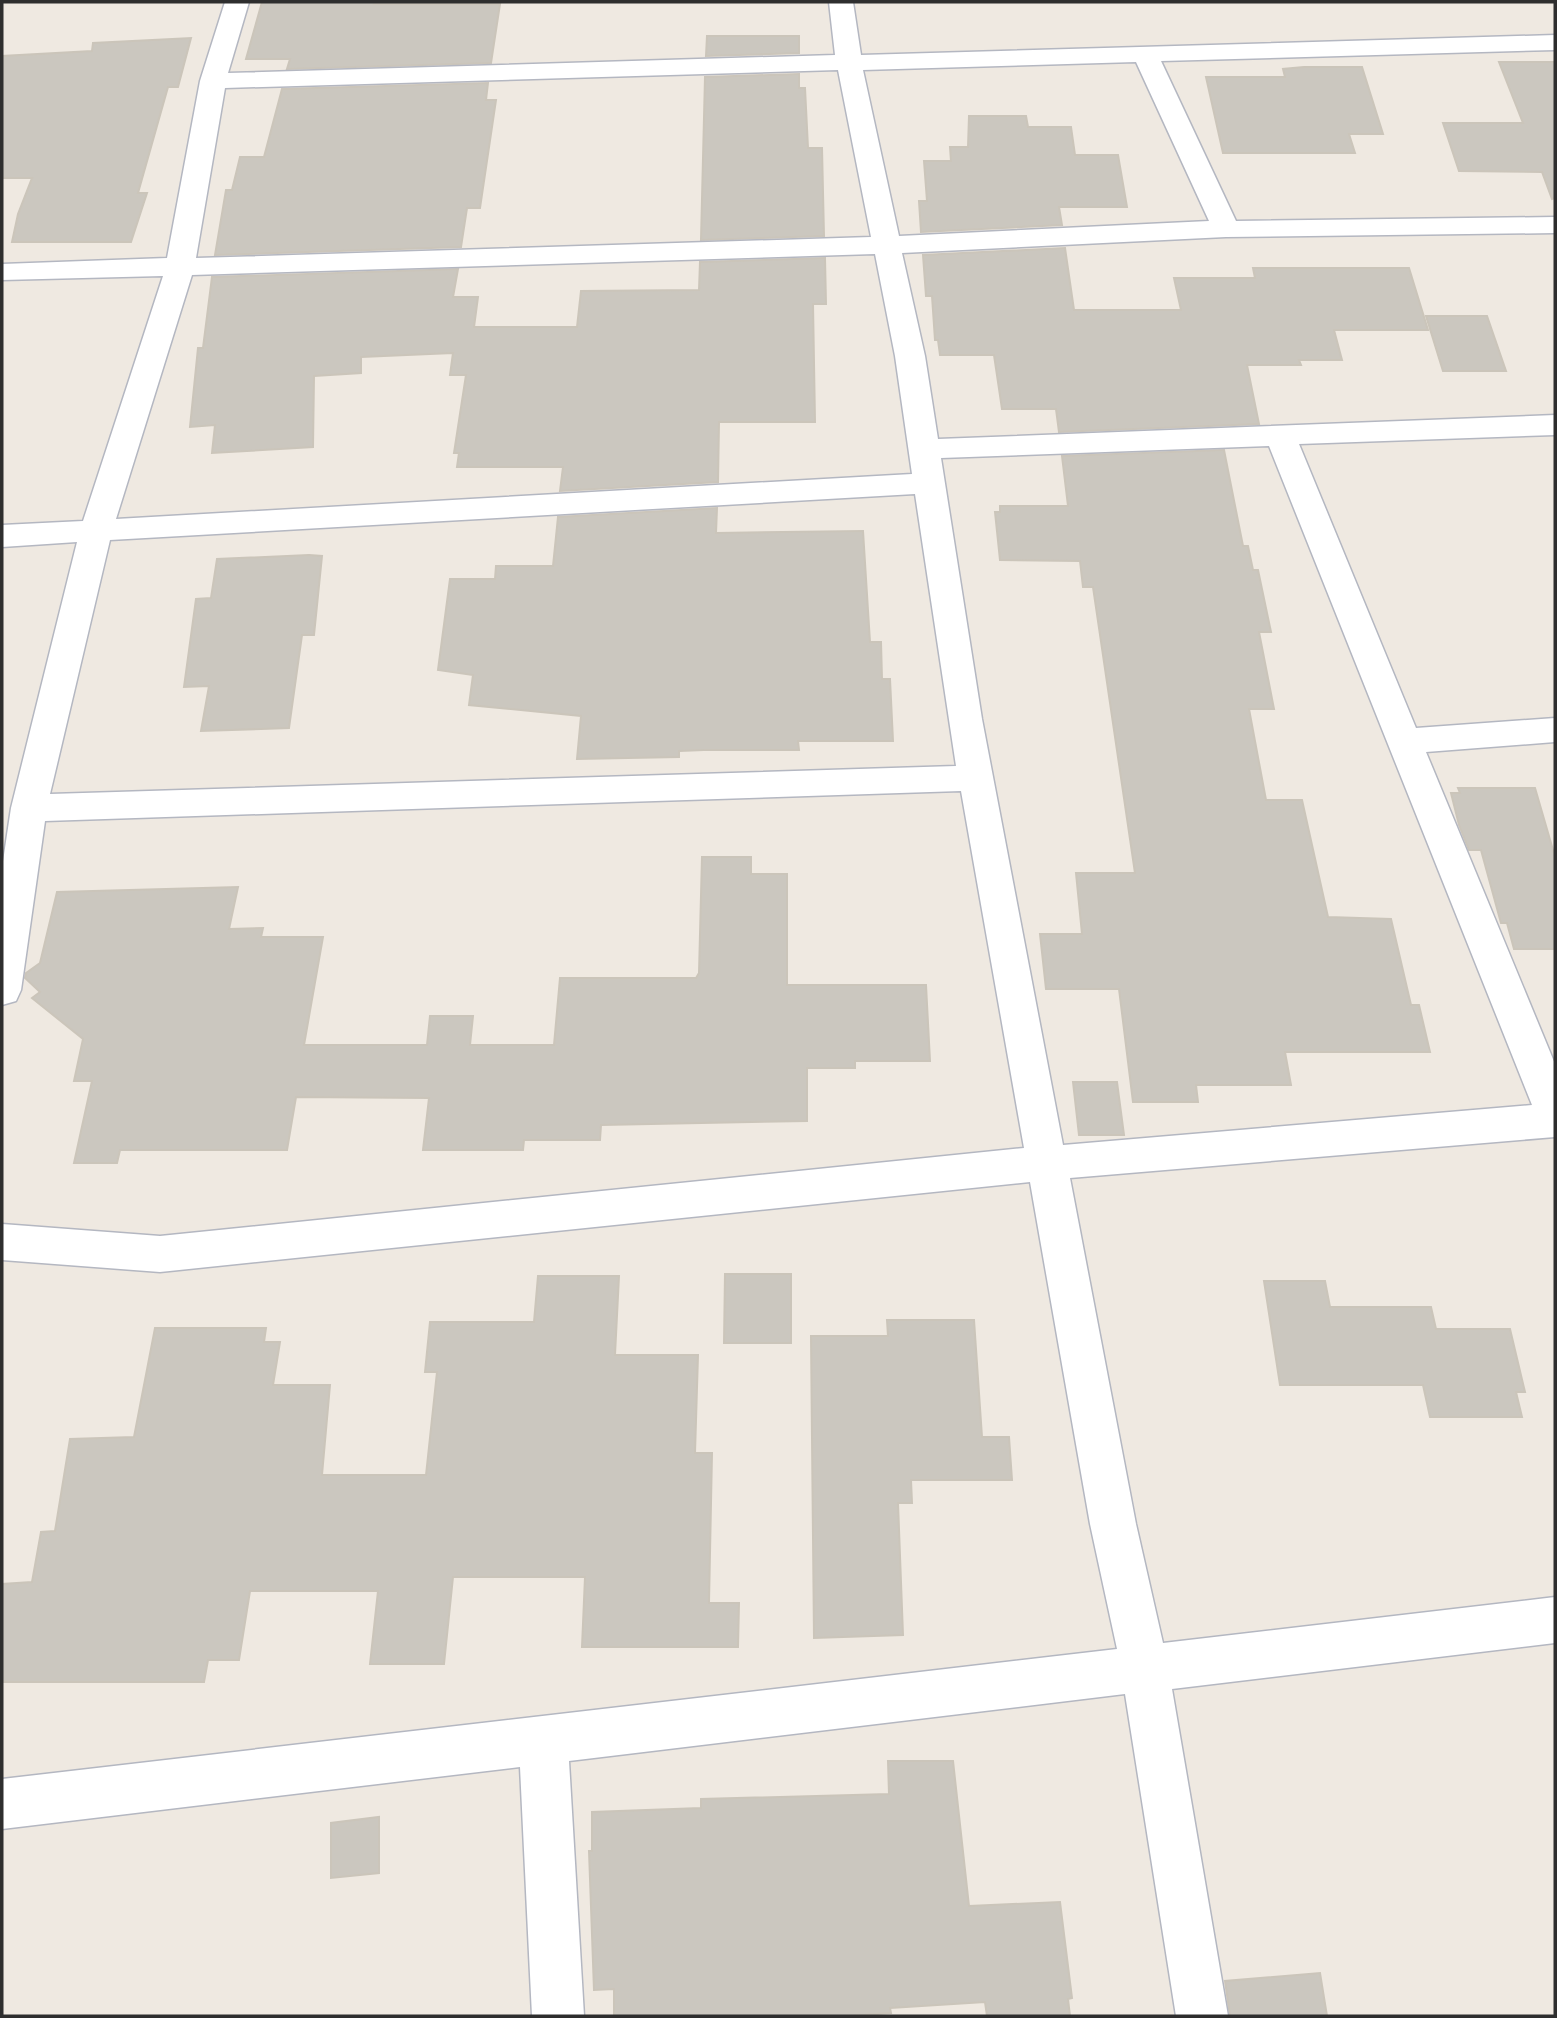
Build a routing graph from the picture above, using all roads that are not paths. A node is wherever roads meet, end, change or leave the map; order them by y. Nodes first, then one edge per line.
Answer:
1 (237, 2) edge
2 (841, 2) edge
3 (1555, 42) edge
4 (1145, 53) junction
5 (849, 62) junction
6 (212, 81) junction
7 (1555, 225) edge
8 (1226, 229) junction
9 (886, 245) junction
10 (180, 267) junction
11 (2, 272) edge
12 (1555, 425) edge
13 (1280, 435) junction
14 (927, 466) junction
15 (96, 531) junction
16 (2, 536) edge
17 (1555, 730) edge
18 (1404, 741) junction
19 (976, 778) junction
20 (29, 808) junction
21 (2, 990) edge
22 (1555, 1112) edge
23 (1555, 1120) edge
24 (1047, 1163) junction
25 (2, 1242) edge
26 (1555, 1620) edge
27 (1145, 1668) junction
28 (543, 1738) junction
29 (2, 1804) edge
30 (558, 2016) edge
31 (1202, 2016) edge

1 - 6 street
2 - 5 street
3 - 4 street
4 - 5 street
4 - 8 street
5 - 6 street
5 - 9 street
6 - 10 street
7 - 8 street
8 - 9 street
9 - 10 street
9 - 14 street
10 - 11 street
10 - 15 street
12 - 13 street
13 - 14 street
13 - 18 street
14 - 15 street
14 - 19 street
15 - 16 street
15 - 20 street
17 - 18 street
18 - 22 street
19 - 20 street
19 - 24 street
20 - 21 street
23 - 24 street
24 - 25 street
24 - 27 street
26 - 27 street
27 - 28 street
27 - 31 street
28 - 29 street
28 - 30 street

